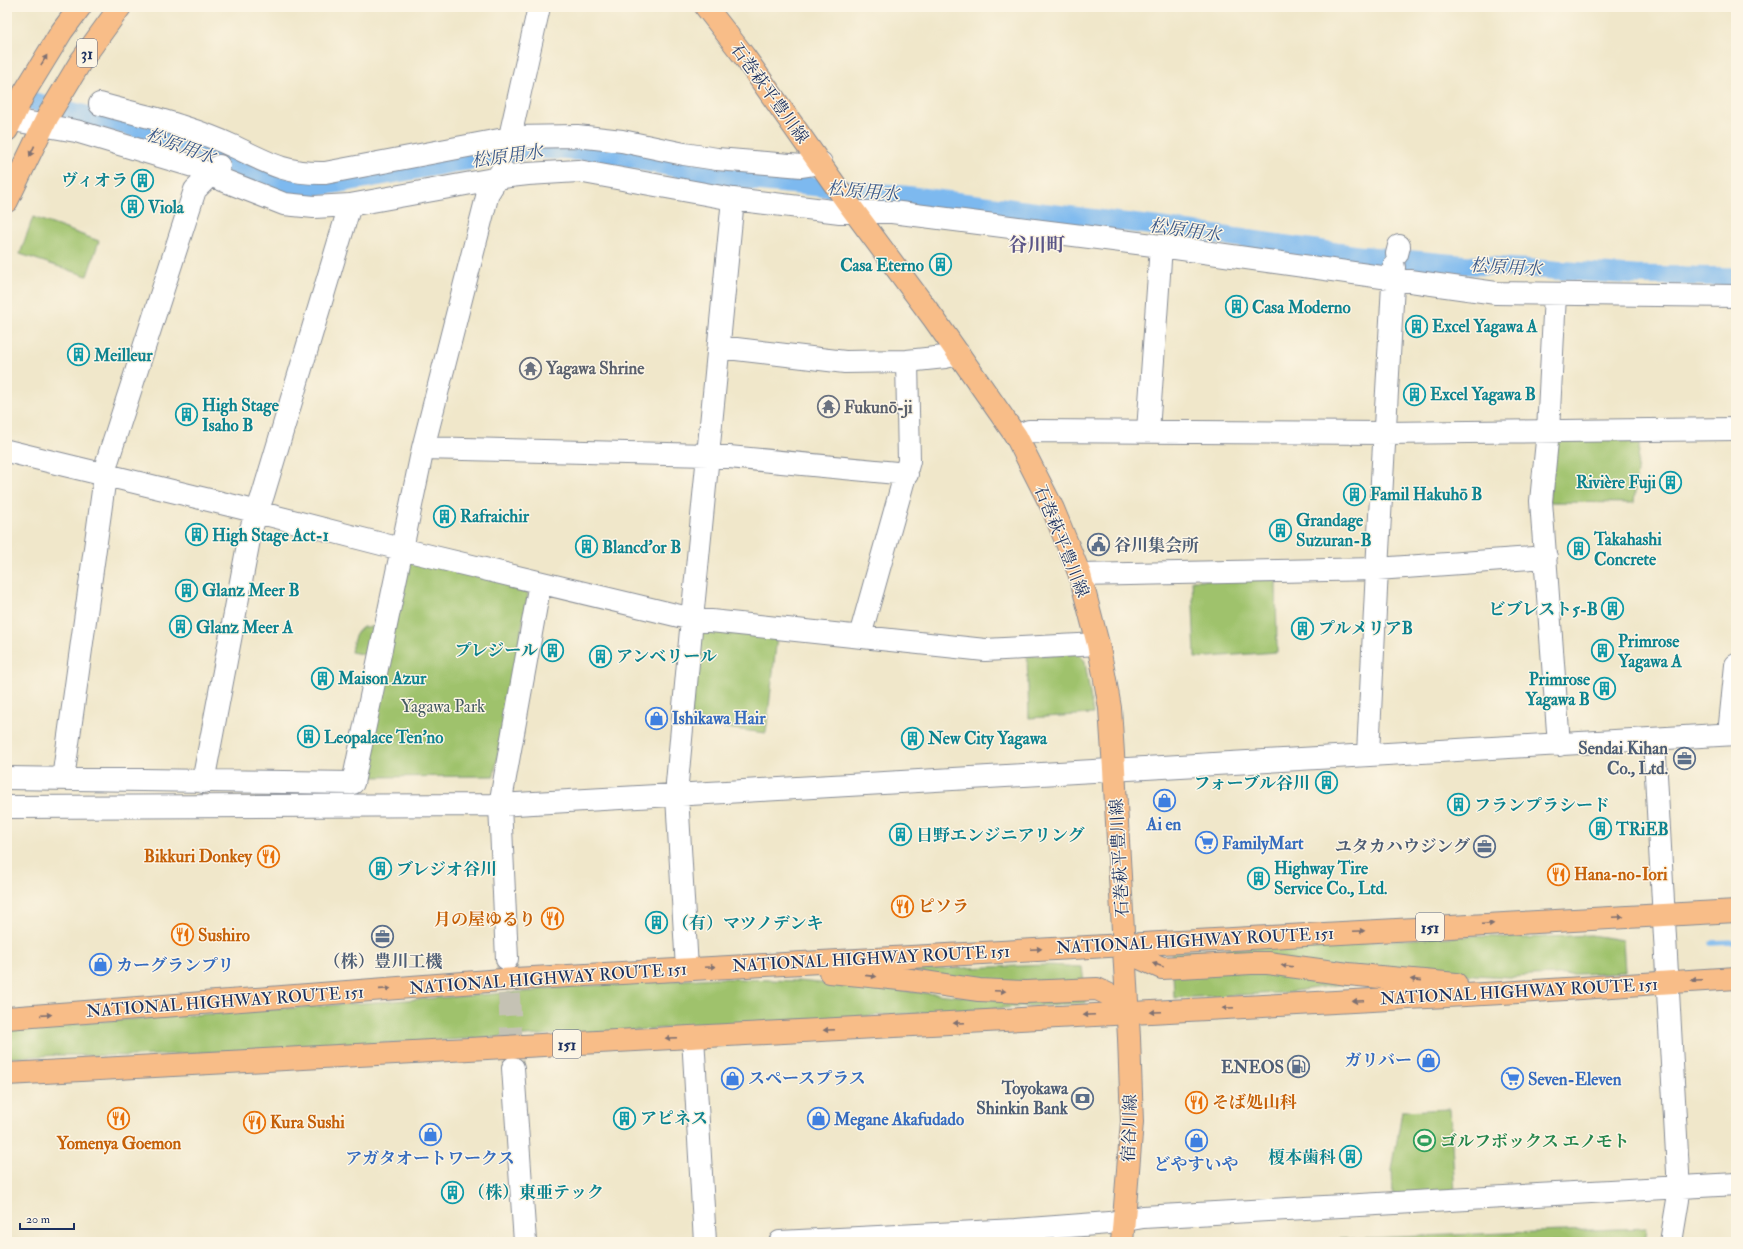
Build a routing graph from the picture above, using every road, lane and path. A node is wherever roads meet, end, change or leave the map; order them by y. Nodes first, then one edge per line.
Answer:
1 (80, 7) edge
2 (120, 7) edge
3 (539, 7) edge
4 (706, 7) edge
5 (100, 104) dead end
6 (13, 114) edge
7 (50, 114) junction
8 (504, 158) junction
9 (214, 171) junction
10 (826, 171) junction
11 (733, 199) junction
12 (7, 201) edge
13 (350, 205) junction
14 (850, 206) junction
15 (1161, 246) junction
16 (1396, 261) junction
17 (1555, 295) junction
18 (1736, 296) edge
19 (719, 347) junction
20 (959, 354) junction
21 (907, 361) junction
22 (1736, 430) edge
23 (1148, 431) junction
24 (1548, 431) junction
25 (1385, 433) junction
26 (1016, 436) junction
27 (423, 448) junction
28 (7, 451) edge
29 (708, 455) junction
30 (907, 474) junction
31 (105, 475) junction
32 (257, 513) junction
33 (402, 549) junction
34 (1546, 557) junction
35 (1377, 570) junction
36 (1080, 575) junction
37 (540, 582) junction
38 (692, 619) junction
39 (860, 636) junction
40 (1098, 644) junction
41 (1736, 665) edge
42 (1732, 734) edge
43 (1654, 739) junction
44 (1559, 745) junction
45 (1368, 754) junction
46 (1114, 769) junction
47 (7, 778) edge
48 (63, 779) junction
49 (203, 782) junction
50 (677, 796) junction
51 (500, 805) junction
52 (7, 808) edge
53 (1736, 911) edge
54 (1663, 915) junction
55 (1124, 944) junction
56 (507, 959) tunnel mouth
57 (735, 966) junction
58 (687, 969) junction
59 (1736, 978) edge
60 (1667, 982) junction
61 (1524, 991) junction
62 (1128, 1013) junction
63 (7, 1018) edge
64 (693, 1037) junction
65 (514, 1068) tunnel mouth
66 (7, 1074) edge
67 (1736, 1184) edge
68 (1678, 1188) junction
69 (1123, 1220) junction
70 (889, 1239) edge
71 (525, 1242) edge
72 (705, 1242) edge
73 (780, 1242) edge
74 (1122, 1242) edge
75 (1671, 1242) edge

6 -> 1 main road, 31
2 - 7 main road, 31
3 - 8 street
4 - 10 main road, 石巻萩平豊川線
5 - 8 street
6 - 7 street
7 - 9 street
7 -> 12 main road, 31
8 - 10 street
8 - 11 street
8 - 13 street
8 - 27 street
9 - 13 street
9 - 31 street
10 - 14 main road, 石巻萩平豊川線
11 - 14 street
11 - 19 street
13 - 32 street
14 - 15 street
14 - 20 main road, 石巻萩平豊川線
15 - 16 street
15 - 23 street
16 - 17 street
16 - 25 street
17 - 18 street
17 - 24 street
19 - 21 street
19 - 29 street
20 - 21 street
20 - 26 main road, 石巻萩平豊川線
21 - 30 street
22 - 24 street
23 - 25 street
23 - 26 street
24 - 25 street
24 - 34 street
25 - 35 street
26 - 36 main road, 石巻萩平豊川線
27 - 29 street
27 - 33 street
28 - 31 street
29 - 30 street
29 - 38 street
30 - 39 street
31 - 32 street
31 - 48 street
32 - 33 street
32 - 49 street
33 - 37 street
33 - 49 street
34 - 35 street
34 - 44 street
35 - 36 street
35 - 45 street
36 - 40 main road, 石巻萩平豊川線
37 - 38 street
37 - 51 street
38 - 39 street
38 - 50 street
39 - 40 street
40 - 46 main road, 石巻萩平豊川線
41 - 42 street
42 - 43 street
43 - 44 street
43 - 54 street
44 - 45 street
45 - 46 street
46 - 50 street
46 - 55 main road, 石巻萩平豊川線
47 - 48 street
48 - 49 street
50 - 51 street
50 - 58 street
51 - 52 street
51 - 56 street
53 - 54 main road, NATIONAL HIGHWAY ROUTE 151 / 151
55 -> 54 main road, NATIONAL HIGHWAY ROUTE 151 / 151
54 - 60 street
57 -> 55 main road, NATIONAL HIGHWAY ROUTE 151 / 151
61 -> 55 main road
55 - 62 main road, 石巻萩平豊川線
58 -> 57 main road, NATIONAL HIGHWAY ROUTE 151 / 151
57 -> 62 main road
63 -> 58 main road, NATIONAL HIGHWAY ROUTE 151 / 151
59 -> 60 main road, NATIONAL HIGHWAY ROUTE 151 / 151
60 - 61 main road, NATIONAL HIGHWAY ROUTE 151 / 151
60 - 68 street
61 -> 62 main road, NATIONAL HIGHWAY ROUTE 151 / 151
62 -> 64 main road, NATIONAL HIGHWAY ROUTE 151 / 151
62 - 69 main road, 宿谷川線
64 -> 66 main road, NATIONAL HIGHWAY ROUTE 151 / 151
64 - 72 street
65 - 71 street
67 - 68 street
68 - 69 street
68 - 75 street
69 - 70 street
69 - 74 main road, 宿谷川線
70 - 73 street

